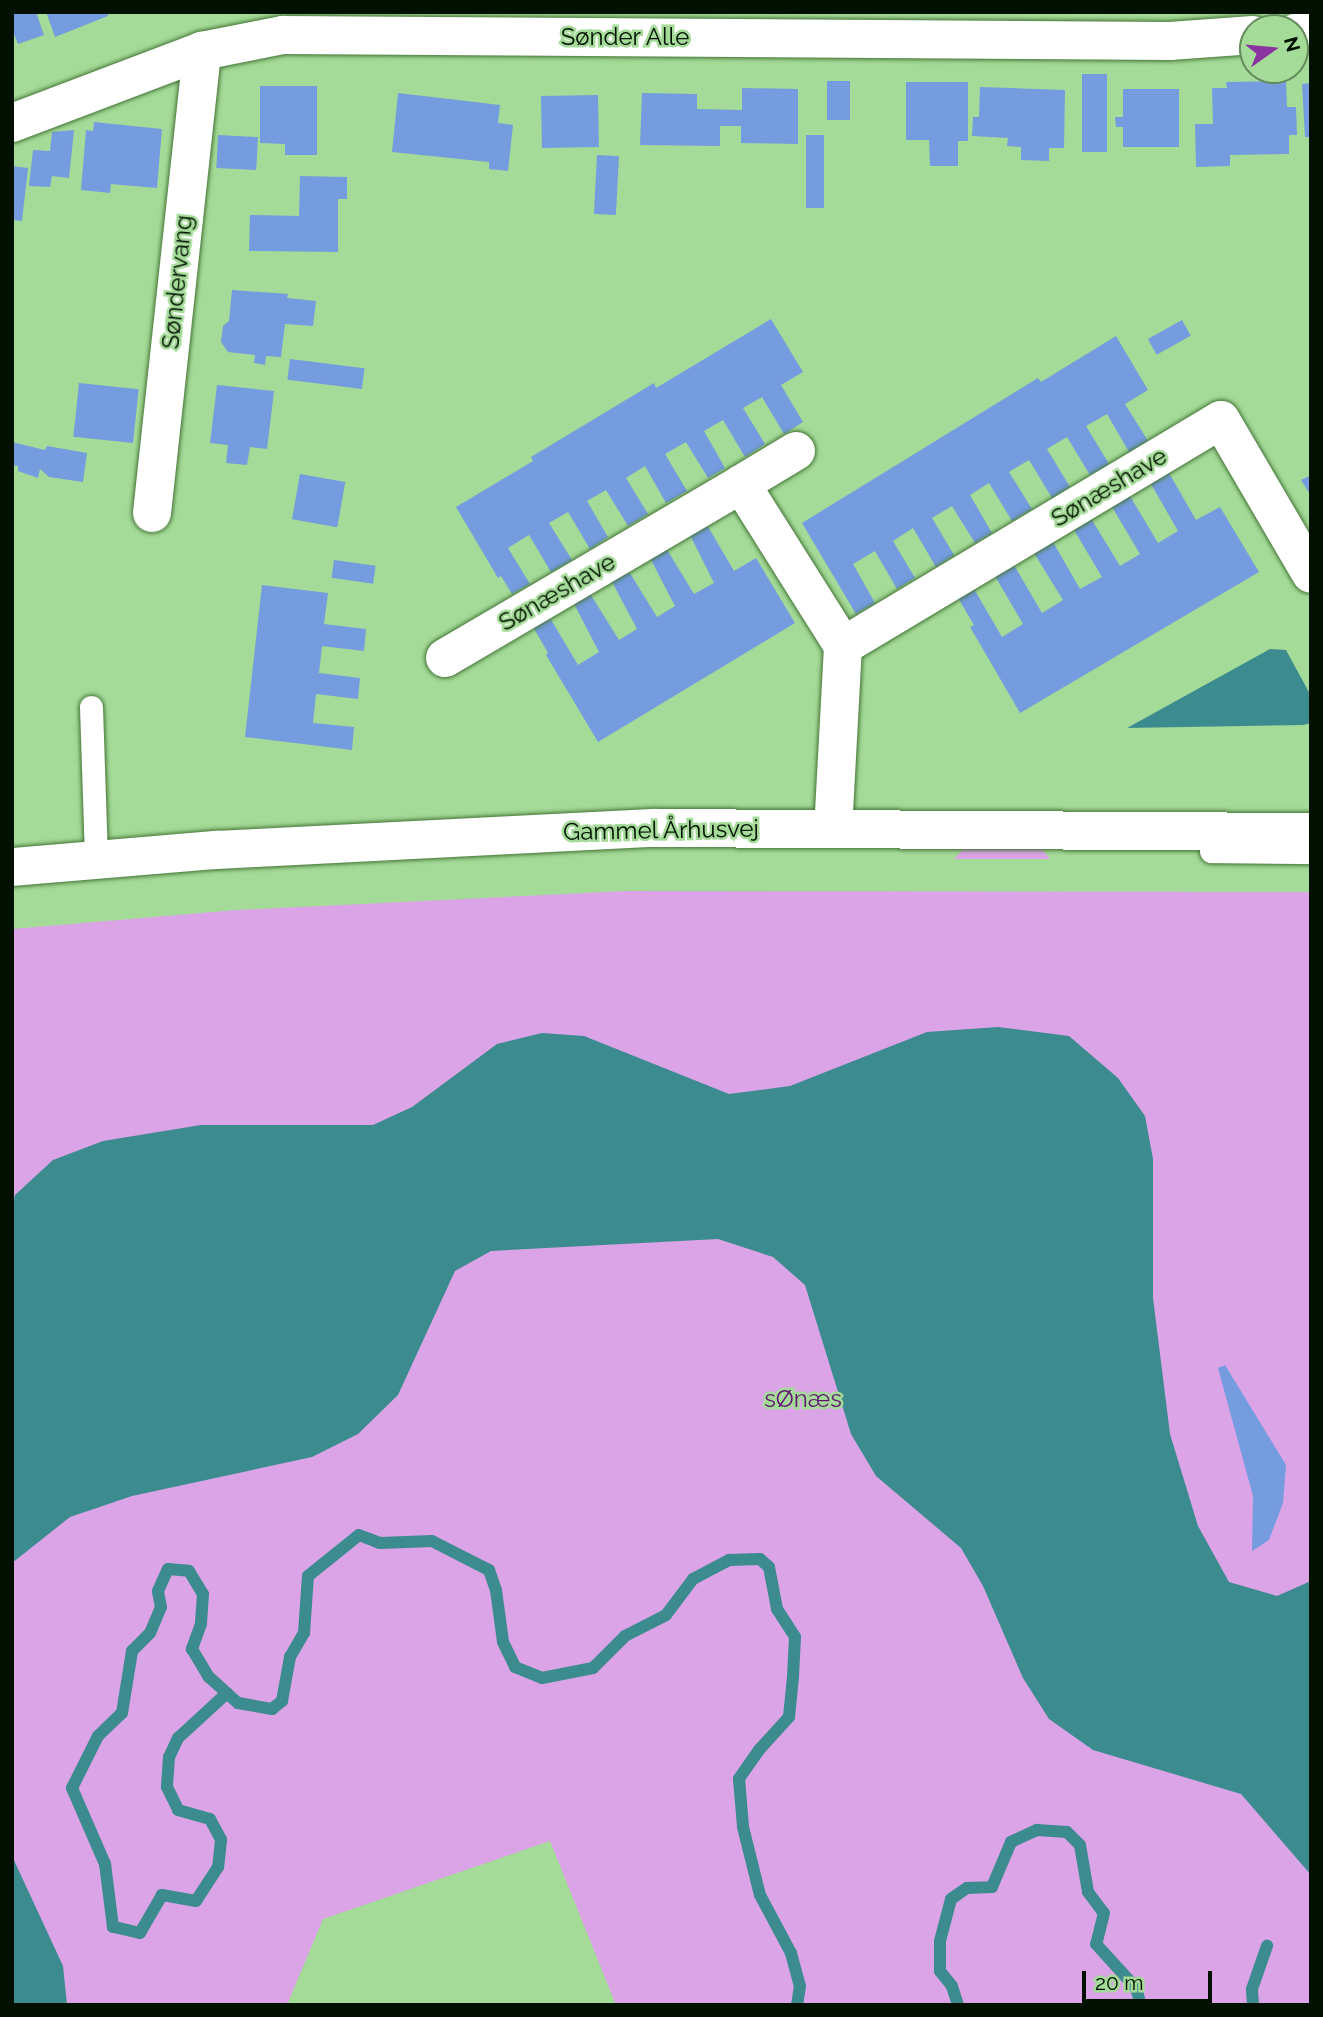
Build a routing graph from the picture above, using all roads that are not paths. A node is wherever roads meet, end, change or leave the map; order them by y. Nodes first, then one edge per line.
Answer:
1 (1239, 36) edge
2 (202, 51) junction
3 (12, 122) edge
4 (796, 451) dead end
5 (741, 484) junction
6 (152, 513) dead end
7 (1311, 574) edge
8 (843, 646) junction
9 (445, 658) dead end
10 (91, 707) dead end
11 (833, 829) junction
12 (1046, 830) junction
13 (1311, 832) edge
14 (1311, 852) edge
15 (96, 859) junction
16 (12, 867) edge

1 - 2 street, Sønder Alle
2 - 3 street, Sønder Alle
2 - 6 street, Søndervang
4 - 5 street, Sønæshave
5 - 8 street
5 - 9 street, Sønæshave
7 - 8 street, Sønæshave
8 - 11 street
10 - 15 lane
11 - 12 street, Gammel Århusvej
11 - 15 street, Gammel Århusvej
12 - 13 street, Gammel Århusvej
12 - 14 lane
15 - 16 street, Gammel Århusvej

